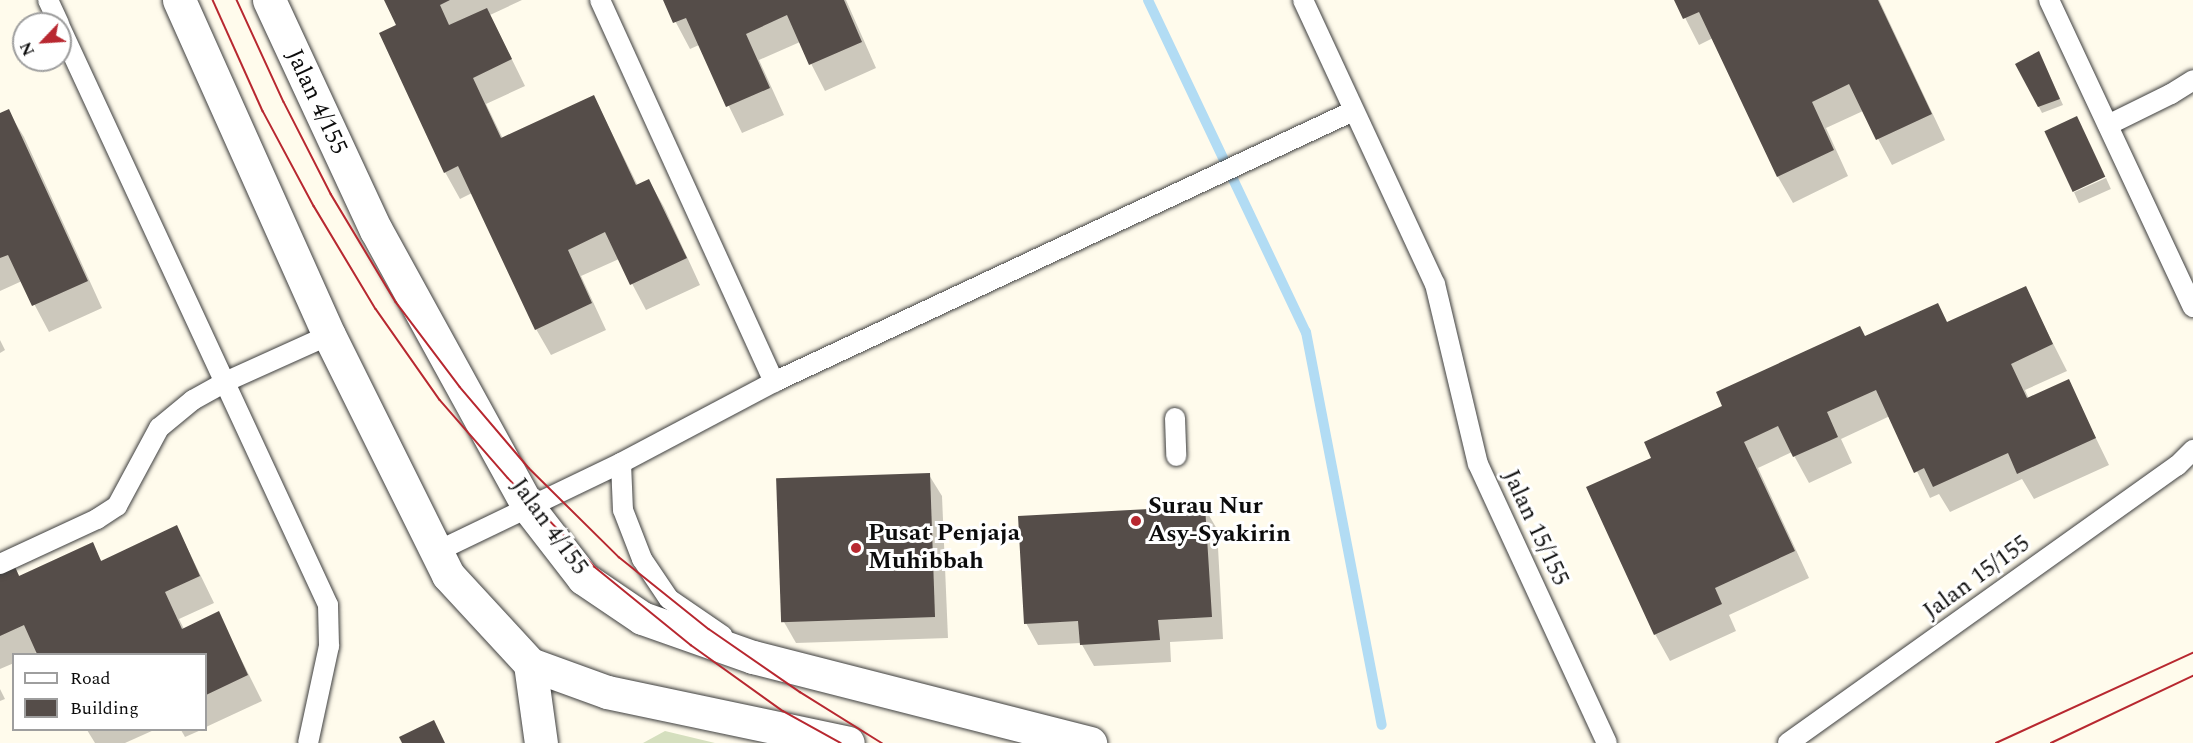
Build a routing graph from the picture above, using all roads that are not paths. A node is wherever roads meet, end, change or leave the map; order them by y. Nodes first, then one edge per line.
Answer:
1 (179, 0) edge
2 (269, 0) edge
3 (600, 0) edge
4 (1303, 0) edge
5 (2049, 0) edge
6 (72, 53) edge
7 (2193, 80) edge
8 (1353, 111) junction
9 (2108, 125) junction
10 (2193, 308) edge
11 (329, 335) junction
12 (225, 382) junction
13 (774, 382) junction
14 (1175, 418) dead end
15 (2193, 450) edge
16 (1176, 456) dead end
17 (621, 464) junction
18 (528, 507) junction
19 (436, 552) junction
20 (0, 564) edge
21 (753, 657) junction
22 (530, 664) junction
23 (308, 743) edge
24 (541, 743) edge
25 (848, 743) edge
26 (1090, 743) edge
27 (1608, 743) edge
28 (1788, 743) edge

1 - 11 street
2 - 18 street, Jalan 4/155
3 - 13 lane
4 - 8 lane, Jalan 15/155
5 - 9 lane
6 - 12 lane
7 - 9 lane
8 - 13 lane
8 - 27 lane, Jalan 15/155
9 - 10 lane
11 - 12 lane
11 - 19 street
12 - 20 lane
12 - 23 lane
13 - 17 lane
14 - 16 lane
15 - 28 lane, Jalan 15/155
17 - 18 lane
17 - 21 lane
18 - 19 lane
18 - 21 street, Jalan 4/155
19 - 22 street
21 - 26 street, Jalan 4/155
22 - 24 street
22 - 25 street

